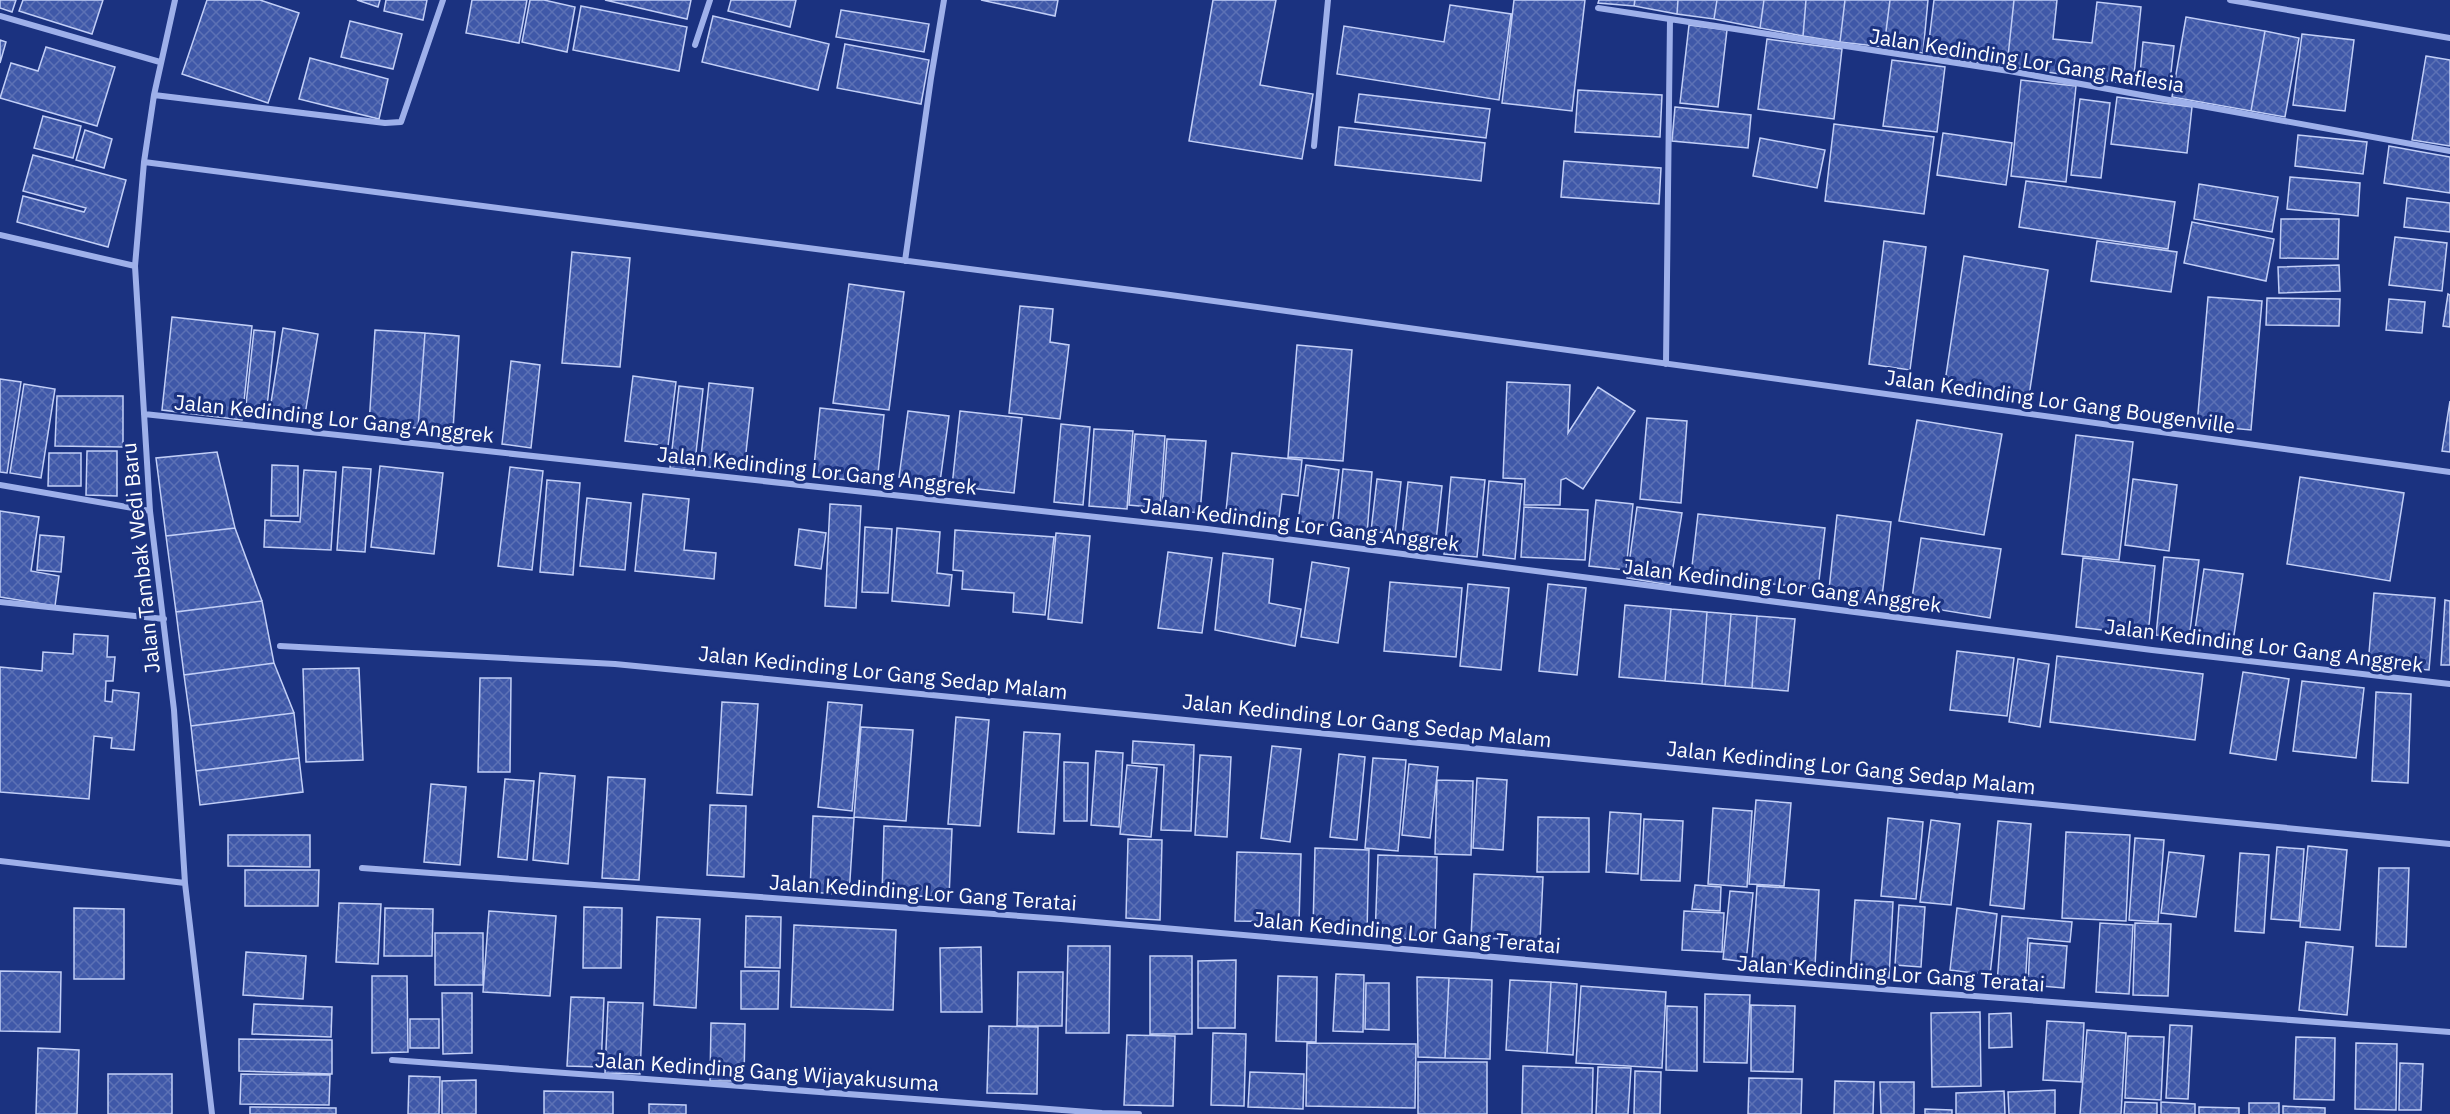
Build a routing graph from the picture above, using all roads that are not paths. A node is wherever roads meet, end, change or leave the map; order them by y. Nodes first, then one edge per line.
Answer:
1 (175, 0) edge
2 (442, 0) edge
3 (710, 0) edge
4 (944, 0) edge
5 (1328, 0) edge
6 (2230, 0) edge
7 (1598, 8) dead end
8 (0, 16) edge
9 (1670, 19) junction
10 (2450, 38) edge
11 (695, 45) dead end
12 (160, 62) junction
13 (154, 95) junction
14 (1314, 146) dead end
15 (2450, 151) edge
16 (144, 162) junction
17 (0, 235) edge
18 (905, 261) junction
19 (135, 266) junction
20 (1666, 364) junction
21 (144, 414) junction
22 (2450, 472) edge
23 (0, 485) edge
24 (150, 511) junction
25 (0, 602) edge
26 (164, 619) junction
27 (280, 646) dead end
28 (2450, 684) edge
29 (2450, 844) edge
30 (0, 861) edge
31 (362, 868) dead end
32 (185, 883) junction
33 (2450, 1032) edge
34 (392, 1060) dead end
35 (212, 1114) edge
36 (1139, 1114) edge

1 - 12 street, Jalan Tambak Wedi Baru
2 - 13 street
3 - 11 street
4 - 18 street
5 - 14 street
6 - 10 street
7 - 9 street, Jalan Kedinding Lor Gang Raflesia
8 - 12 street
9 - 15 street, Jalan Kedinding Lor Gang Raflesia
9 - 20 street
12 - 13 street, Jalan Tambak Wedi Baru
13 - 16 street, Jalan Tambak Wedi Baru
16 - 18 street, Jalan Kedinding Lor Gang Bougenville
16 - 19 street, Jalan Tambak Wedi Baru
17 - 19 street
18 - 20 street, Jalan Kedinding Lor Gang Bougenville
19 - 21 street, Jalan Tambak Wedi Baru
20 - 22 street, Jalan Kedinding Lor Gang Bougenville
21 - 24 street, Jalan Tambak Wedi Baru
21 - 28 street, Jalan Kedinding Lor Gang Anggrek
23 - 24 street
24 - 26 street, Jalan Tambak Wedi Baru
25 - 26 street
26 - 32 street, Jalan Tambak Wedi Baru
27 - 29 street, Jalan Kedinding Lor Gang Sedap Malam
30 - 32 street
31 - 33 street, Jalan Kedinding Lor Gang Teratai
32 - 35 street, Jalan Tambak Wedi Baru
34 - 36 street, Jalan Kedinding Gang Wijayakusuma

